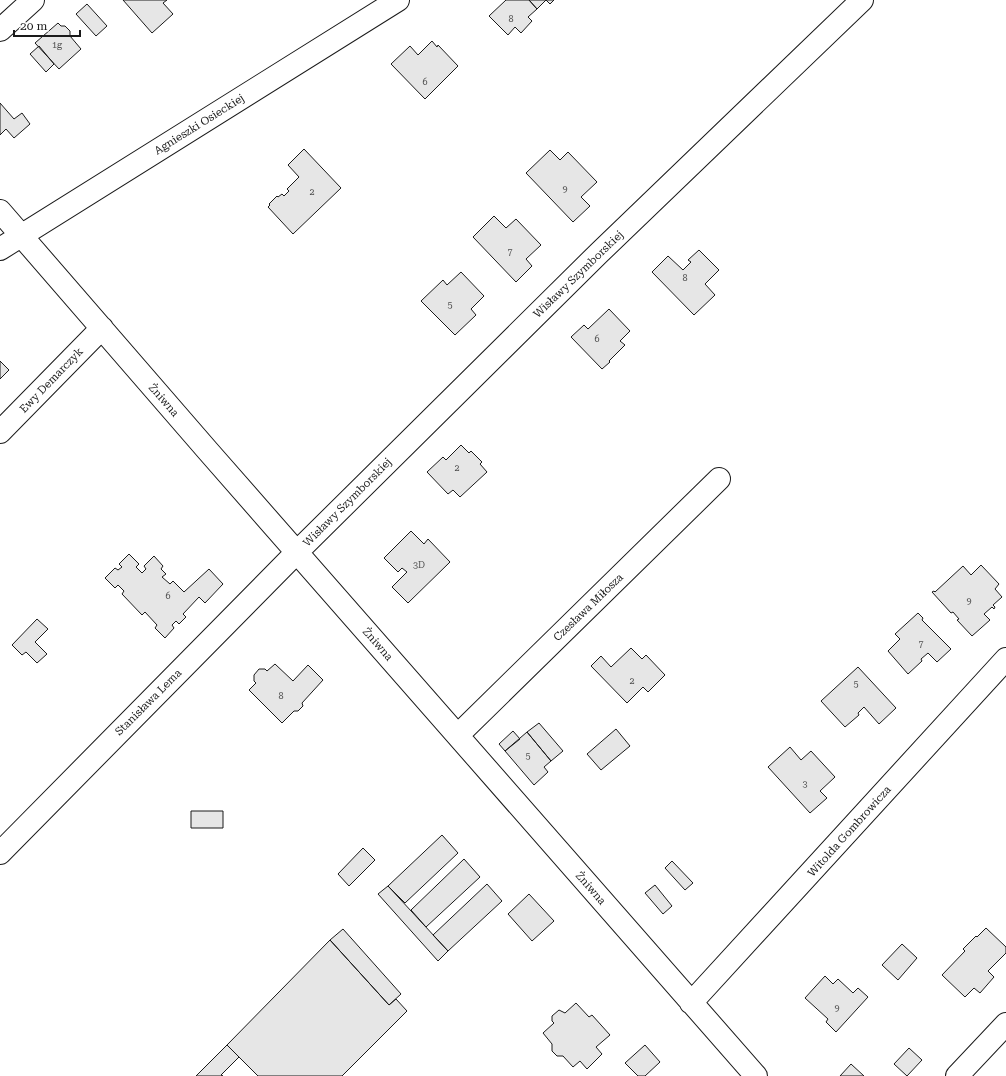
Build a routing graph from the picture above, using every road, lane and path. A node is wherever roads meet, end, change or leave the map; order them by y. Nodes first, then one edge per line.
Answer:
1 (33, 0) edge
2 (398, 0) edge
3 (862, 0) edge
4 (0, 30) edge
5 (0, 211) edge
6 (21, 235) junction
7 (0, 249) edge
8 (102, 328) junction
9 (0, 432) edge
10 (719, 479) dead end
11 (297, 552) junction
12 (1006, 659) edge
13 (458, 735) junction
14 (0, 853) edge
15 (692, 1003) junction
16 (1006, 1024) edge
17 (756, 1076) edge
18 (957, 1076) edge

1 - 4 street
2 - 6 street, Agnieszki Osieckiej
3 - 11 street, Wisławy Szymborskiej
5 - 6 street, Żniwna
6 - 7 street, Agnieszki Osieckiej
6 - 8 street, Żniwna
8 - 9 street, Ewy Demarczyk
8 - 11 street, Żniwna
10 - 13 street, Czesława Miłosza
11 - 13 street, Żniwna
11 - 14 street, Stanisława Lema
12 - 15 street, Witolda Gombrowicza
13 - 15 street, Żniwna
15 - 17 street, Żniwna
16 - 18 street

